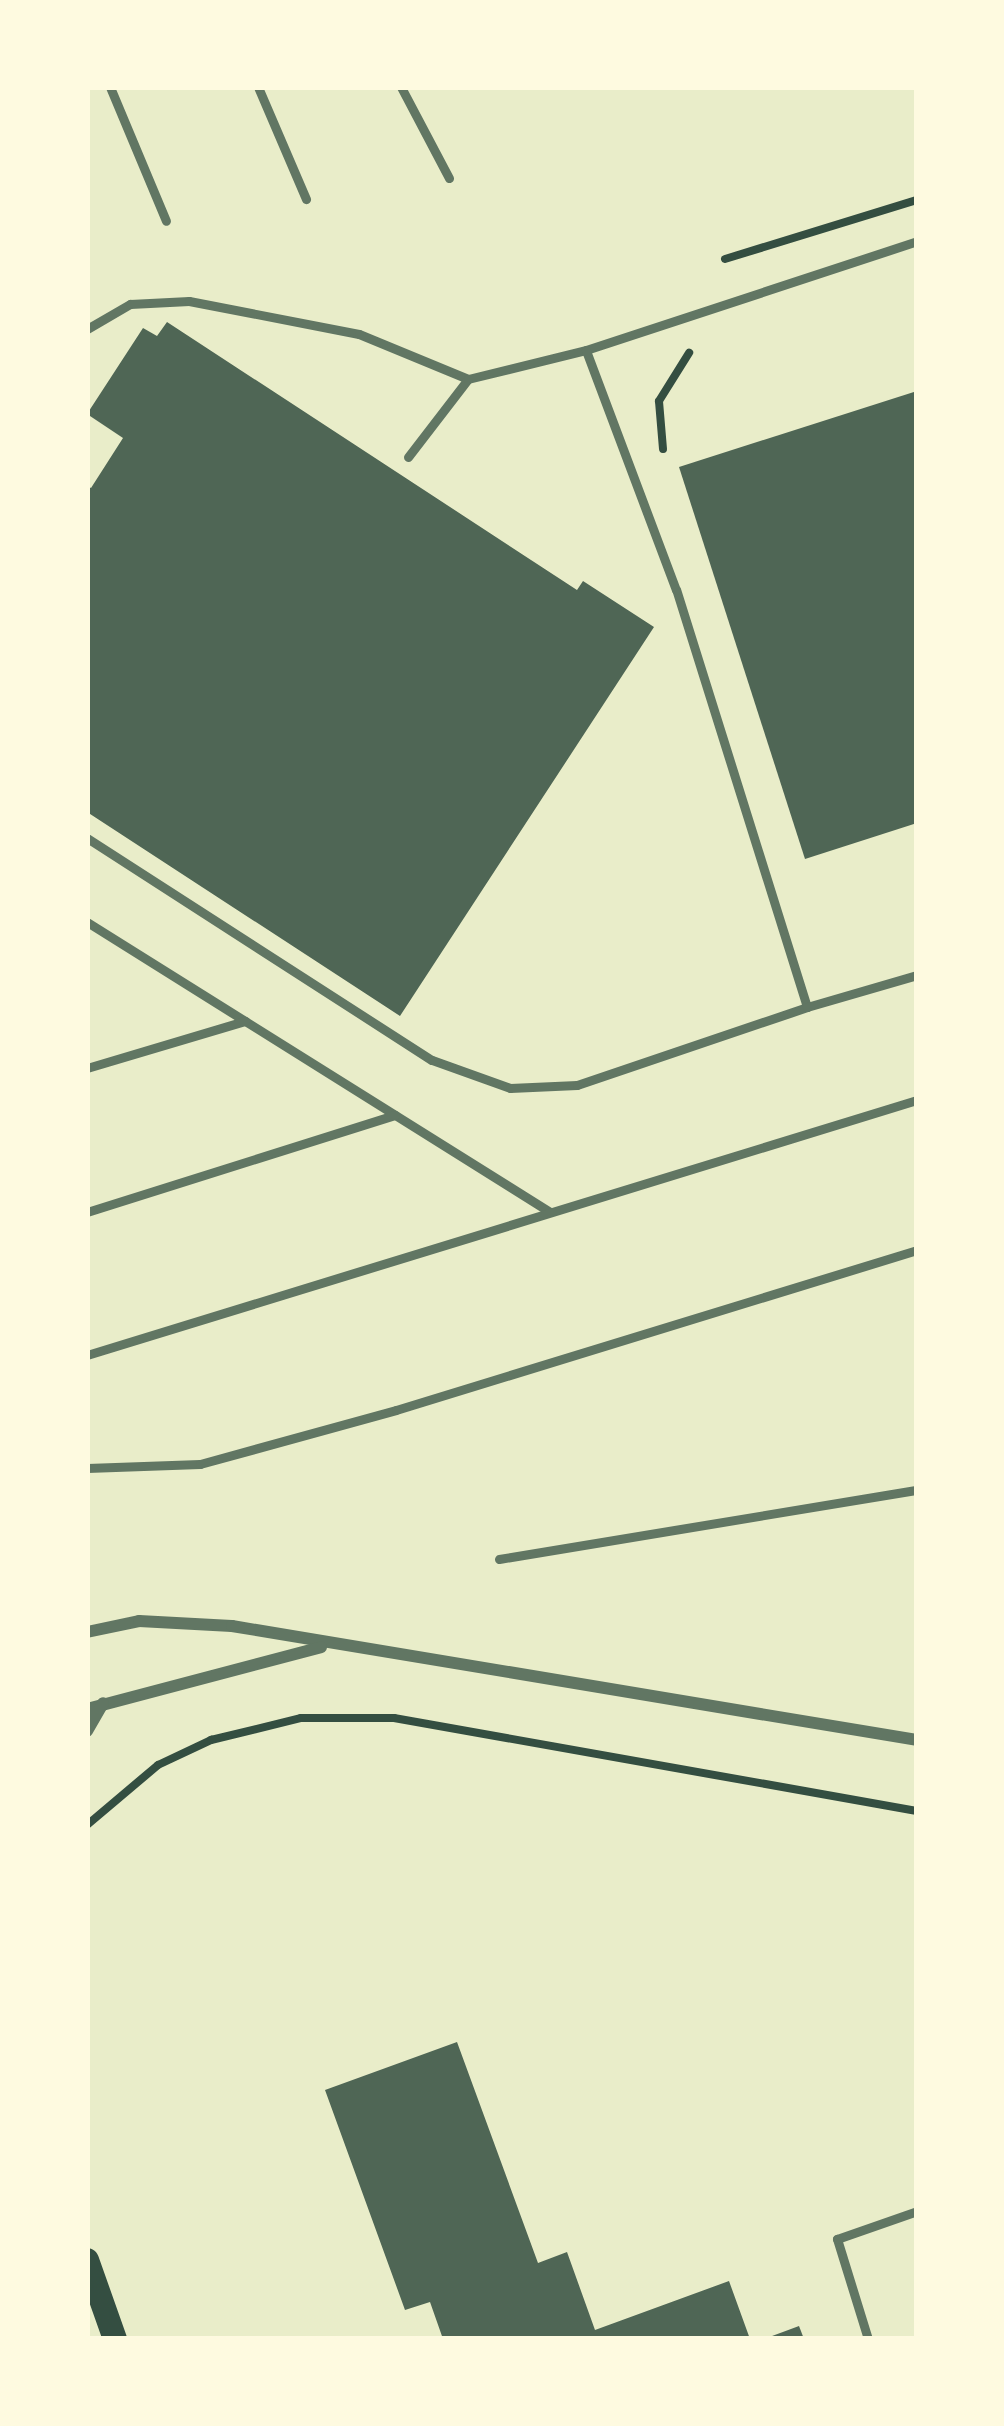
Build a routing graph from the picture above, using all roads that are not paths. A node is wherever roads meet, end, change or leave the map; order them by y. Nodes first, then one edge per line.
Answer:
1 (110, 87) edge
2 (258, 87) edge
3 (401, 87) edge
4 (449, 178) dead end
5 (306, 199) dead end
6 (166, 221) dead end
7 (917, 241) edge
8 (87, 329) edge
9 (586, 350) junction
10 (468, 380) junction
11 (408, 458) dead end
12 (87, 838) edge
13 (87, 922) edge
14 (917, 975) edge
15 (807, 1007) junction
16 (244, 1021) junction
17 (87, 1067) edge
18 (917, 1100) edge
19 (395, 1115) junction
20 (87, 1212) edge
21 (550, 1212) junction
22 (917, 1250) edge
23 (87, 1355) edge
24 (87, 1468) edge
25 (917, 1490) edge
26 (499, 1558) dead end
27 (87, 1632) edge
28 (328, 1646) junction
29 (104, 1702) junction
30 (87, 1708) edge
31 (87, 1731) edge
32 (917, 1740) edge
33 (917, 2211) edge
34 (87, 2260) edge
35 (115, 2339) edge
36 (868, 2339) edge

1 - 6 lane
2 - 5 lane
3 - 4 lane
7 - 9 lane
8 - 10 lane
9 - 10 lane
9 - 15 lane
10 - 11 lane
12 - 15 lane
13 - 16 lane
14 - 15 lane
16 - 17 lane
16 - 19 lane
18 - 21 lane
19 - 20 lane
19 - 21 lane
21 - 23 lane
22 - 24 lane
25 - 26 lane
27 - 28 street
28 - 29 street
28 - 32 street
29 - 30 street
29 - 31 street
33 - 36 lane
34 - 35 main road

